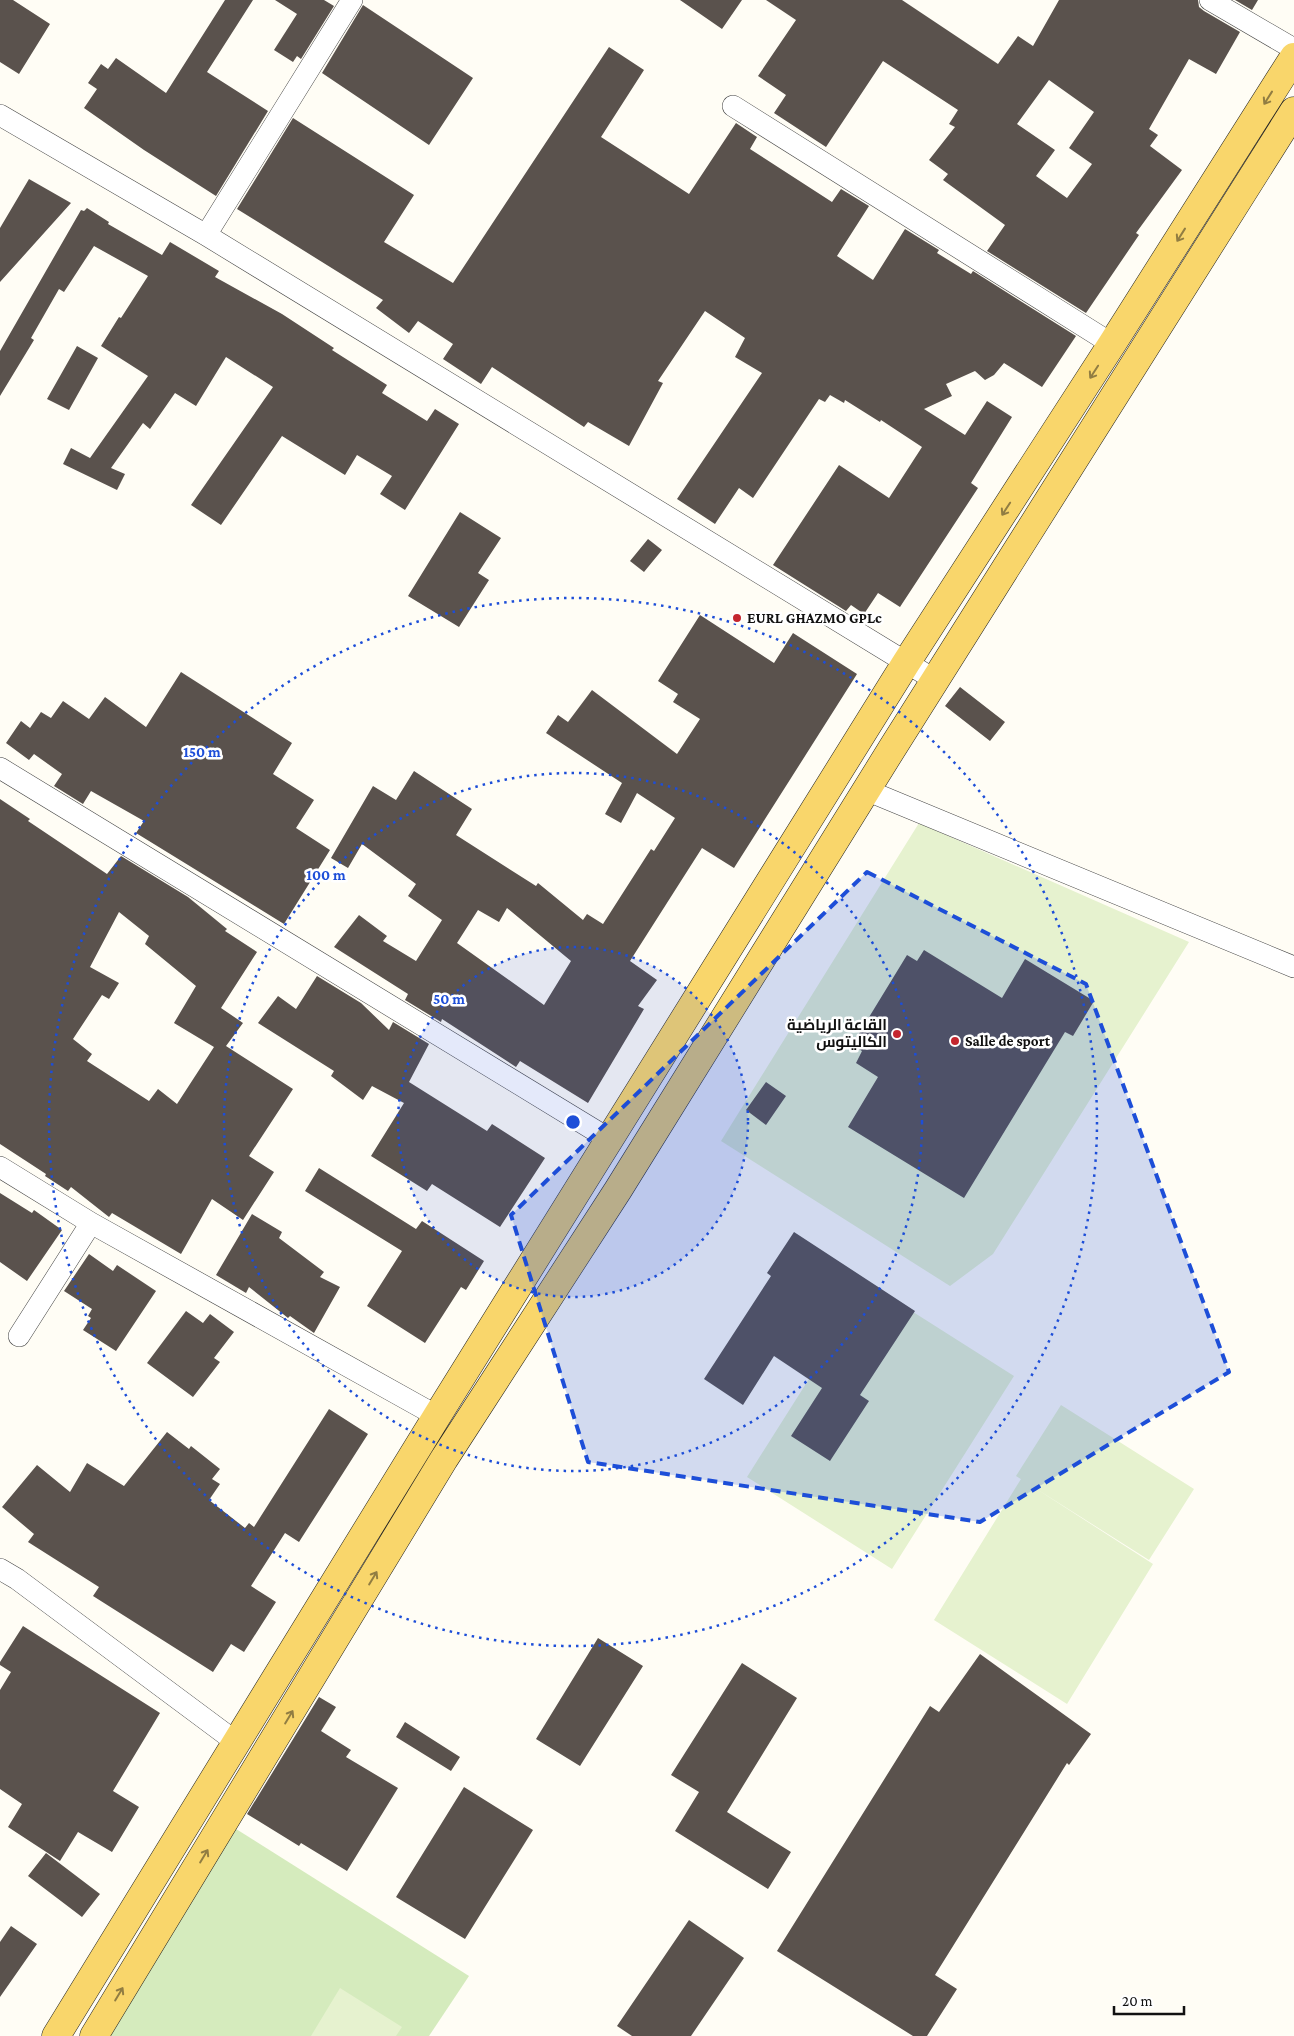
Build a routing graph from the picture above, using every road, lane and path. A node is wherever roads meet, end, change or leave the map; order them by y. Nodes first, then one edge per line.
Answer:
1 (352, 0) edge
2 (1210, 0) edge
3 (1294, 49) edge
4 (1294, 56) edge
5 (733, 106) dead end
6 (1294, 111) edge
7 (0, 115) edge
8 (206, 236) junction
9 (1112, 344) junction
10 (906, 663) junction
11 (935, 680) junction
12 (0, 768) edge
13 (866, 790) junction
14 (1294, 966) edge
15 (609, 1139) junction
16 (0, 1166) edge
17 (91, 1223) junction
18 (19, 1336) dead end
19 (437, 1416) junction
20 (0, 1569) edge
21 (236, 1742) junction
22 (56, 2036) edge
23 (94, 2036) edge

1 - 8 street
2 - 3 street
4 -> 9 main road
5 - 9 street
6 - 11 main road
7 - 8 street
8 - 10 street
9 -> 10 main road
10 - 11 street
10 - 15 main road
11 - 13 main road
12 - 15 street
13 - 14 street
23 -> 13 main road
15 - 19 main road
16 - 17 street
17 - 18 street
17 - 19 street
19 - 21 main road
20 - 21 street
21 - 22 main road

